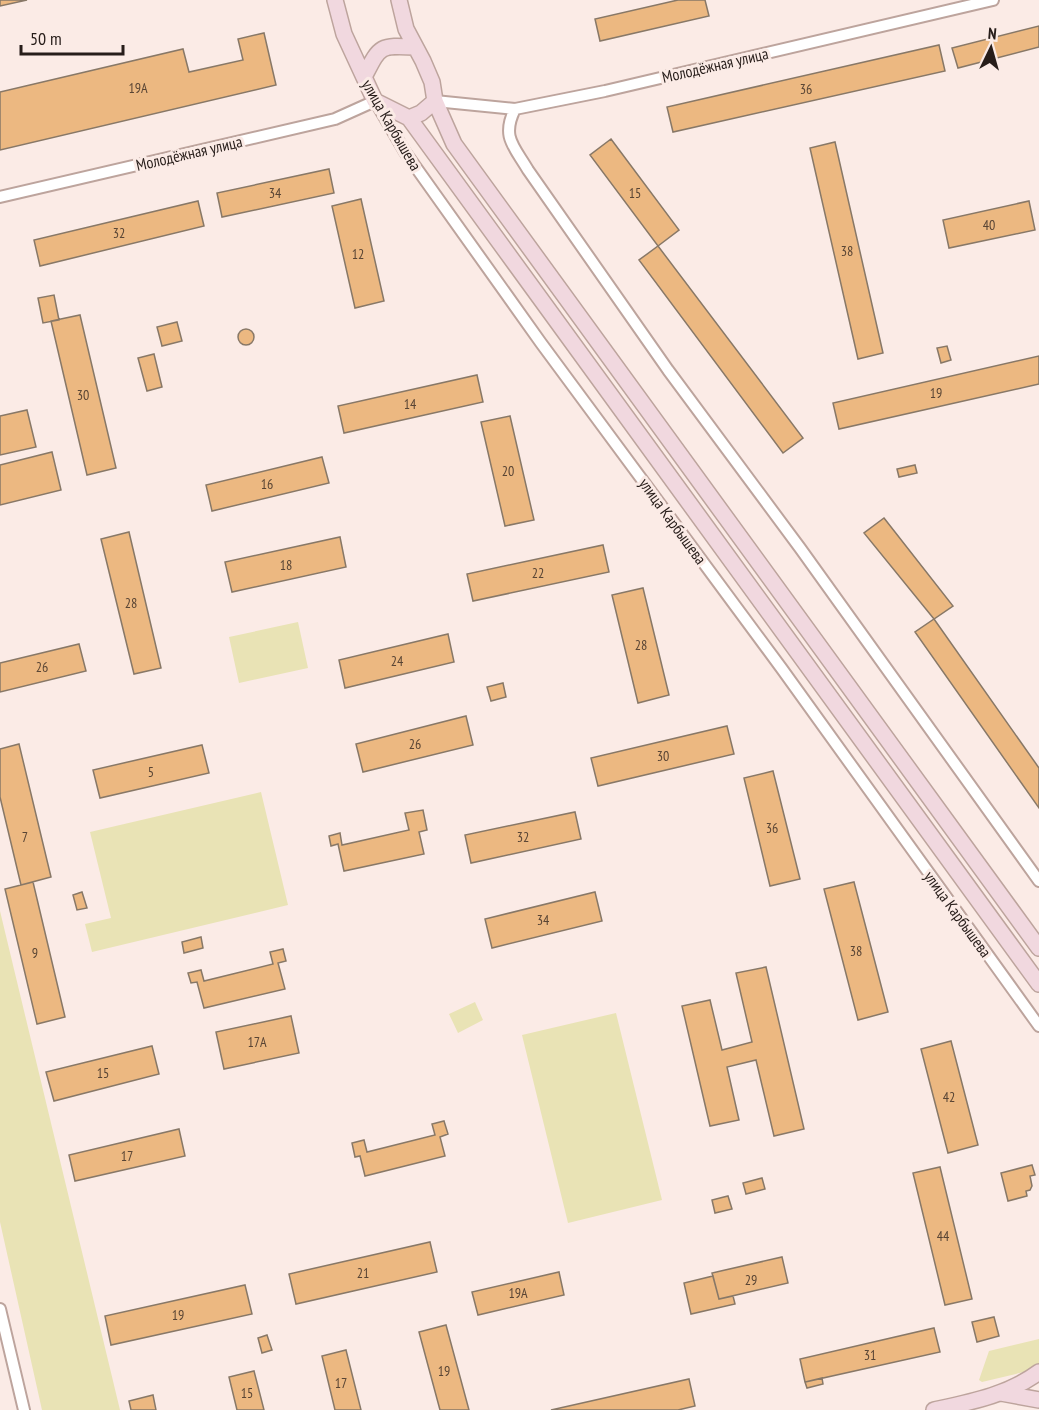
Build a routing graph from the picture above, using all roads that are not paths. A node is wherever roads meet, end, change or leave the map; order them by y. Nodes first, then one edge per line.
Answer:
1 (335, 0) edge
2 (399, 0) edge
3 (993, 0) edge
4 (414, 47) junction
5 (364, 77) junction
6 (375, 101) junction
7 (435, 101) junction
8 (515, 109) junction
9 (409, 118) junction
10 (0, 197) edge
11 (1039, 881) edge
12 (1039, 948) edge
13 (1039, 984) edge
14 (1039, 1026) edge
15 (0, 1309) edge
16 (1039, 1372) edge
17 (1001, 1393) junction
18 (1039, 1400) edge
19 (24, 1410) edge
20 (934, 1410) edge

1 - 5 street, улица Карбышева
2 - 4 street
3 - 8 street, Молодёжная улица
4 - 5 street
4 - 7 street
5 - 6 street, улица Карбышева
6 - 9 street
6 - 10 street, Молодёжная улица
6 - 14 street, улица Карбышева
7 - 8 street, Молодёжная улица
7 - 9 street
7 - 12 street
8 - 11 street
9 - 13 street, улица Карбышева
15 - 19 street
16 - 17 street
17 - 18 street
17 - 20 street

